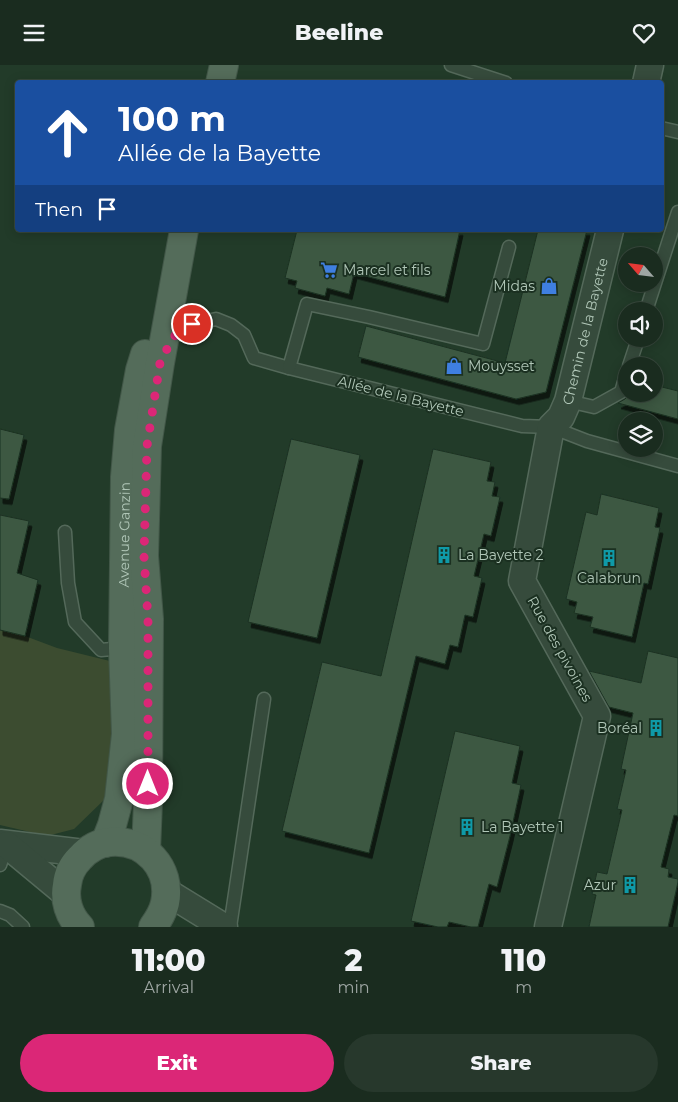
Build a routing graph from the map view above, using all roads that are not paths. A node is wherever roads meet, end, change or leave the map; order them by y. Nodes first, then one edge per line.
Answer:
1 (224, 65) edge
2 (451, 65) edge
3 (650, 65) edge
4 (221, 80) edge
5 (497, 80) edge
6 (647, 80) edge
7 (664, 129) edge
8 (678, 132) edge
9 (678, 212) edge
10 (182, 232) edge
11 (183, 232) edge
12 (610, 232) edge
13 (509, 247) dead end
14 (649, 302) edge
15 (160, 363) junction
16 (289, 368) junction
17 (618, 394) edge
18 (568, 401) junction
19 (551, 427) junction
20 (678, 466) edge
21 (65, 532) dead end
22 (123, 648) junction
23 (264, 699) dead end
24 (94, 848) junction
25 (2, 851) edge
26 (146, 851) junction
27 (166, 891) junction
28 (66, 893) junction
29 (0, 911) edge
30 (23, 927) edge
31 (80, 927) edge
32 (153, 927) edge
33 (224, 927) edge
34 (230, 927) edge
35 (548, 927) edge

1 - 4 main road
2 - 5 lane
3 - 6 street
7 - 8 lane
9 - 14 lane
10 - 22 main road, Avenue Ganzin
11 - 15 main road, Avenue Ganzin
12 - 18 street, Chemin de la Bayette
13 - 16 lane
15 - 16 lane, Allée de la Bayette
15 - 26 main road, Avenue Ganzin
16 - 19 lane, Allée de la Bayette
17 - 18 lane
18 - 19 street, Chemin de la Bayette
19 - 20 lane, Allée de la Bayette
19 - 35 street, Rue des pivoines
21 - 22 lane
22 - 24 main road, Avenue Ganzin
23 - 34 lane
24 - 25 street
24 - 26 main road
24 - 28 main road, Avenue Ganzin
25 - 28 street
26 - 27 main road
27 - 32 main road
27 - 33 street
28 - 31 main road
29 - 30 lane

